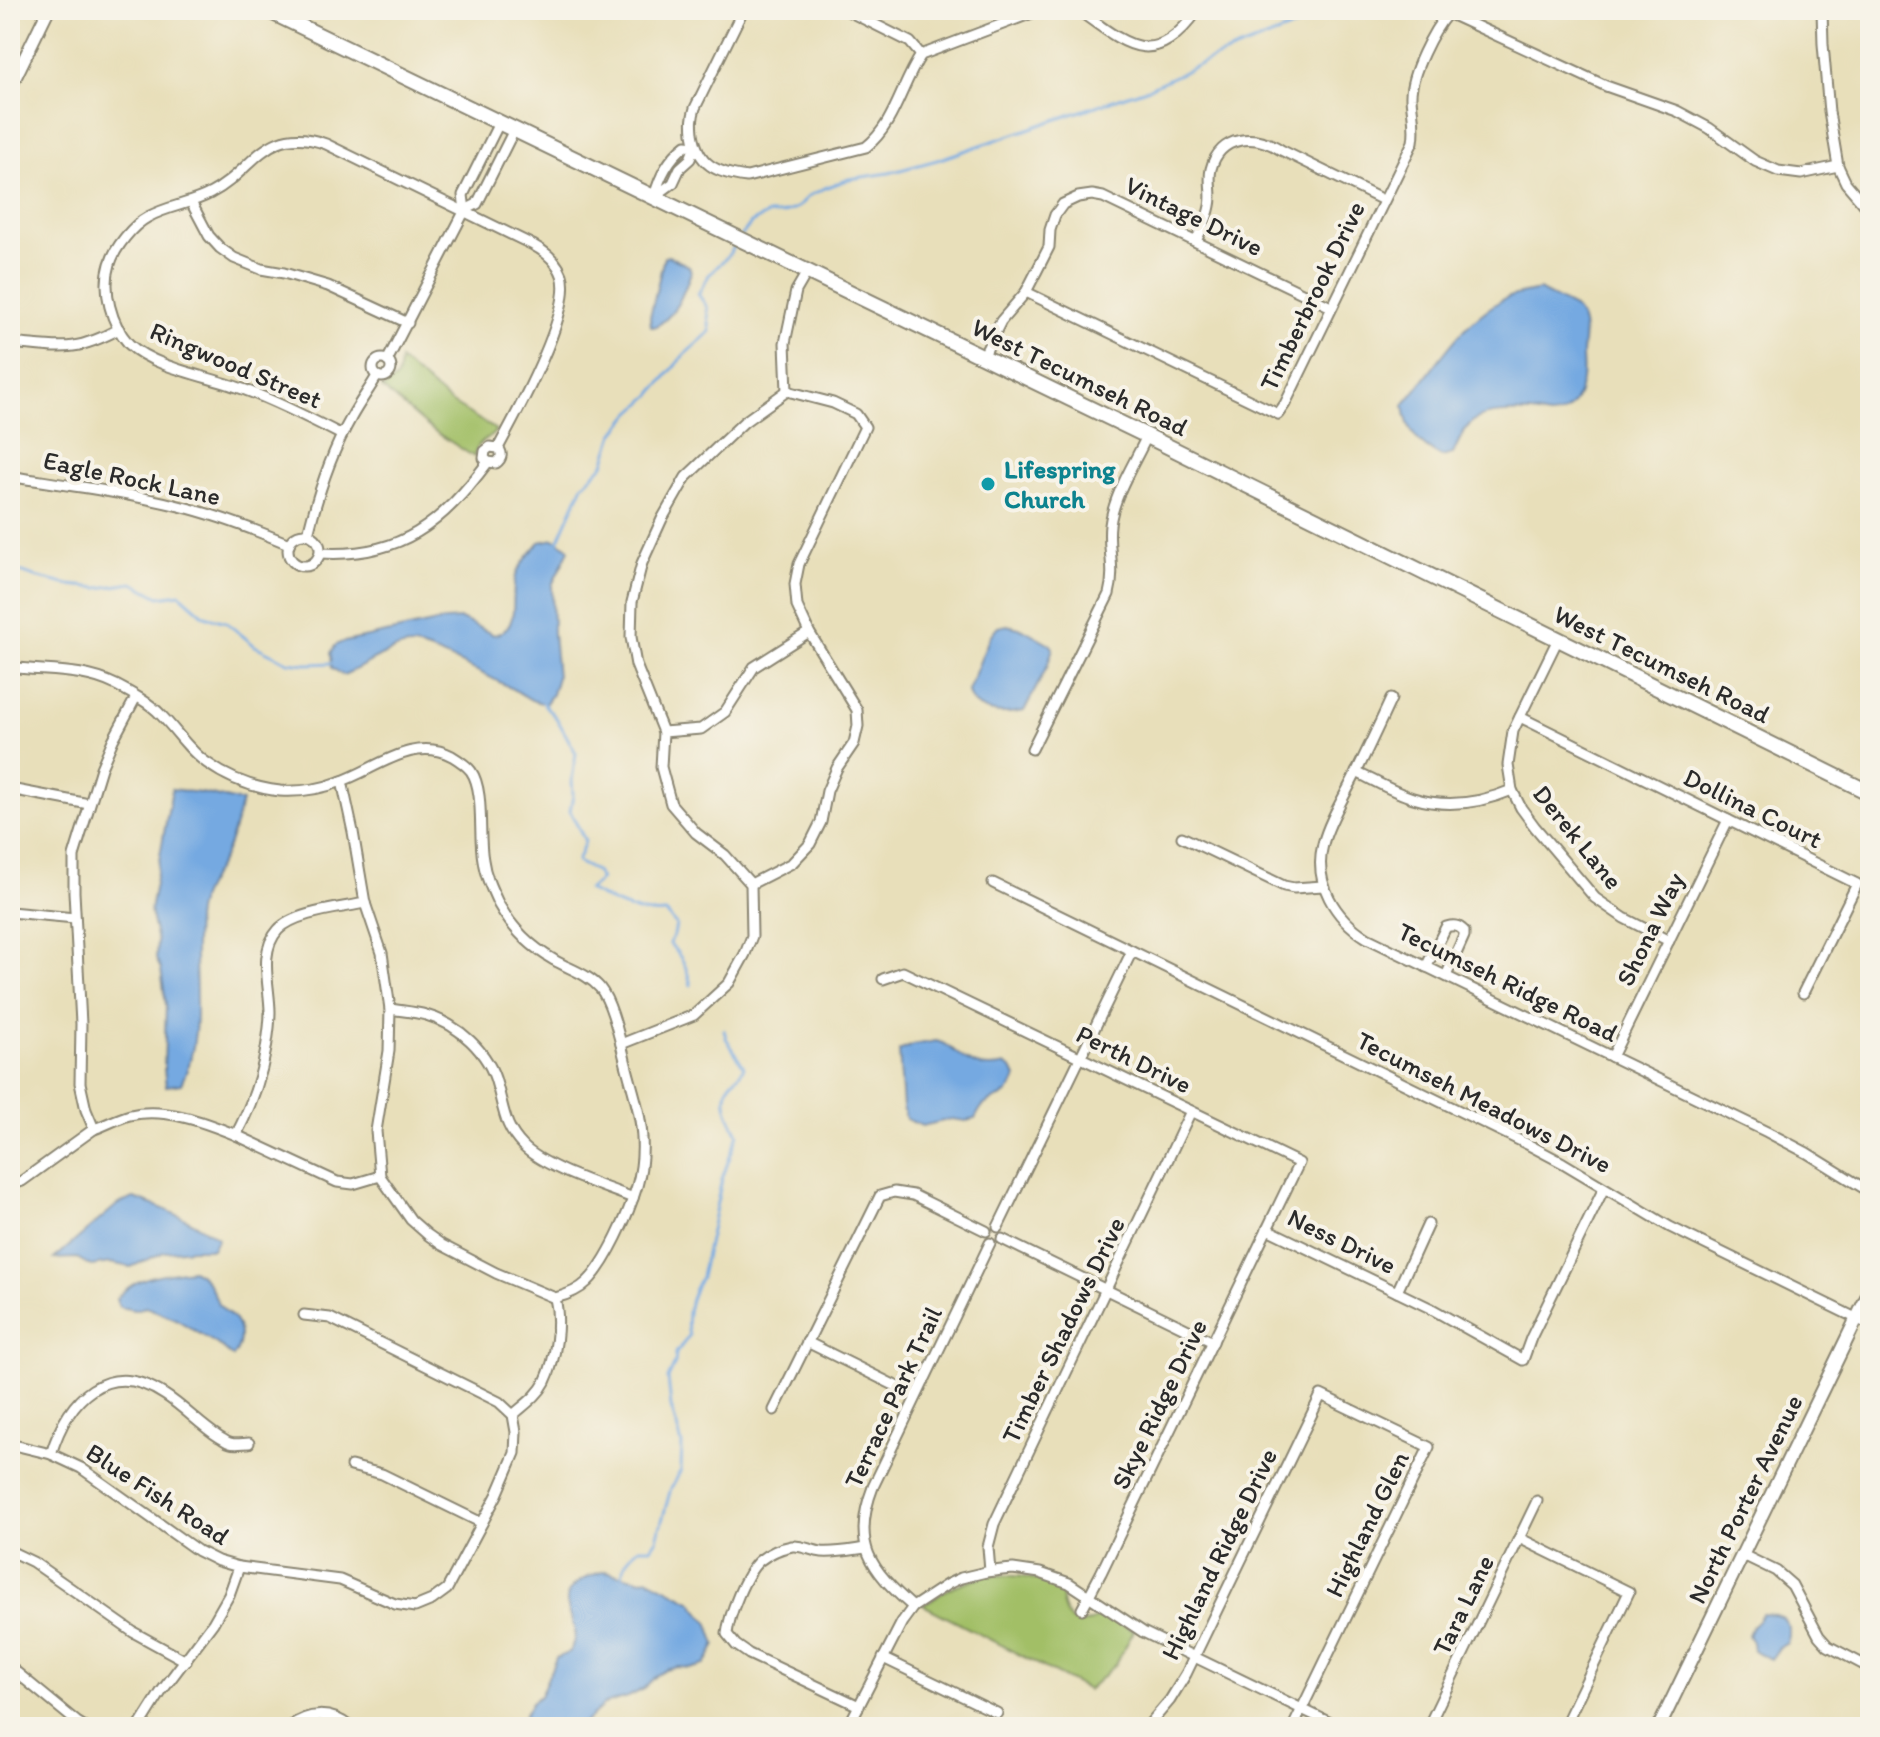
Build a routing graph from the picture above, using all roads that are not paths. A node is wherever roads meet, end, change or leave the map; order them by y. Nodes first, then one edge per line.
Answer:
1 (48, 10) edge
2 (267, 10) edge
3 (743, 10) edge
4 (846, 10) edge
5 (1040, 10) edge
6 (1078, 10) edge
7 (1198, 10) edge
8 (1822, 10) edge
9 (921, 55) junction
10 (10, 88) edge
11 (499, 123) junction
12 (514, 130) junction
13 (695, 146) junction
14 (1838, 166) junction
15 (654, 197) junction
16 (1383, 200) junction
17 (191, 202) junction
18 (465, 210) junction
19 (1870, 211) edge
20 (1196, 241) junction
21 (807, 272) junction
22 (1026, 292) junction
23 (1331, 307) junction
24 (408, 323) junction
25 (119, 329) junction
26 (10, 343) edge
27 (983, 357) junction
28 (787, 391) junction
29 (342, 435) junction
30 (1147, 436) junction
31 (10, 475) edge
32 (308, 534) junction
33 (289, 544) junction
34 (320, 553) junction
35 (809, 632) junction
36 (1558, 639) junction
37 (10, 667) edge
38 (136, 697) junction
39 (1391, 699) dead end
40 (1520, 717) junction
41 (663, 732) junction
42 (1032, 749) dead end
43 (1356, 772) junction
44 (342, 781) junction
45 (10, 789) edge
46 (1512, 790) junction
47 (1870, 793) edge
48 (89, 804) junction
49 (1728, 820) junction
50 (1182, 837) dead end
51 (993, 883) dead end
52 (751, 884) junction
53 (1323, 886) junction
54 (365, 903) junction
55 (10, 912) edge
56 (75, 918) junction
57 (1669, 941) junction
58 (1132, 951) junction
59 (1426, 967) junction
60 (1446, 976) junction
61 (883, 979) dead end
62 (1803, 993) dead end
63 (390, 1009) junction
64 (621, 1044) junction
65 (1612, 1057) junction
66 (1081, 1058) junction
67 (1191, 1111) junction
68 (94, 1129) junction
69 (236, 1135) junction
70 (380, 1176) junction
71 (10, 1185) edge
72 (1604, 1188) junction
73 (1870, 1192) edge
74 (633, 1198) junction
75 (1428, 1224) dead end
76 (998, 1227) junction
77 (1267, 1229) junction
78 (986, 1231) junction
79 (1002, 1239) junction
80 (990, 1243) junction
81 (1106, 1290) junction
82 (1870, 1291) edge
83 (1397, 1292) junction
84 (555, 1298) junction
85 (304, 1315) dead end
86 (1857, 1318) junction
87 (1870, 1325) edge
88 (807, 1342) junction
89 (1213, 1342) junction
90 (1321, 1395) joint
91 (916, 1396) junction
92 (774, 1410) dead end
93 (513, 1415) junction
94 (249, 1443) dead end
95 (10, 1444) edge
96 (51, 1454) junction
97 (351, 1466) dead end
98 (1537, 1501) dead end
99 (482, 1523) junction
100 (1519, 1538) junction
101 (866, 1548) junction
102 (10, 1551) edge
103 (1743, 1555) junction
104 (239, 1567) junction
105 (990, 1571) junction
106 (1089, 1597) junction
107 (913, 1607) junction
108 (1082, 1609) dead end
109 (1195, 1657) junction
110 (883, 1658) junction
111 (186, 1661) junction
112 (10, 1667) edge
113 (1870, 1668) edge
114 (859, 1706) junction
115 (1302, 1709) junction
116 (997, 1713) dead end
117 (85, 1727) edge
118 (139, 1727) edge
119 (289, 1727) edge
120 (350, 1727) edge
121 (848, 1727) edge
122 (1147, 1727) edge
123 (1293, 1727) edge
124 (1339, 1727) edge
125 (1428, 1727) edge
126 (1564, 1727) edge
127 (1659, 1727) edge

1 - 10 street
2 - 11 main road, West Tecumseh Road
3 - 13 street
4 - 9 street
5 - 9 street
6 - 7 street
8 - 14 street
9 - 13 street
11 - 12 main road, West Tecumseh Road
11 - 18 street
12 - 15 main road, West Tecumseh Road
12 - 18 street
13 - 15 street
14 - 16 street, Timberbrook Drive
14 - 19 street
15 - 21 main road, West Tecumseh Road
16 - 20 street
16 - 23 street, Timberbrook Drive
17 - 18 street
17 - 24 street
17 - 25 street
18 - 24 street
18 - 34 street
20 - 22 street, Vintage Drive
20 - 23 street, Vintage Drive
21 - 27 main road, West Tecumseh Road
21 - 28 street
22 - 23 street, Timberbrook Drive
22 - 27 street, Vintage Drive
24 - 29 street
25 - 26 street
25 - 29 street, Ringwood Street
27 - 30 main road, West Tecumseh Road
28 - 35 street
28 - 41 street
29 - 32 street
30 - 36 main road, West Tecumseh Road
30 - 42 street
31 - 33 street, Eagle Rock Lane
32 - 33 street
32 - 34 street
33 - 34 street, Eagle Rock Lane
35 - 41 street
35 - 52 street
36 - 40 street, Derek Lane
36 - 47 main road, West Tecumseh Road
37 - 38 street
38 - 44 street
38 - 48 street
39 - 43 street
40 - 46 street, Derek Lane
40 - 49 street, Dollina Court
41 - 52 street
43 - 46 street
43 - 53 street
44 - 54 street
44 - 64 street
45 - 48 street
46 - 57 street, Derek Lane
48 - 56 street
49 - 57 street, Shona Way
49 - 62 street, Dollina Court
50 - 53 street
51 - 58 street, Tecumseh Meadows Drive
52 - 64 street
53 - 59 street, Tecumseh Ridge Road
54 - 63 street
54 - 69 street
55 - 56 street
56 - 68 street
57 - 65 street, Shona Way
58 - 66 street
58 - 72 street, Tecumseh Meadows Drive
59 - 60 street, Tecumseh Ridge Road
59 - 60 street
60 - 65 street, Tecumseh Ridge Road
61 - 66 street, Perth Drive
63 - 70 street
63 - 74 street
64 - 74 street
65 - 73 street, Tecumseh Ridge Road
66 - 67 street, Perth Drive
66 - 76 street
67 - 77 street, Perth Drive
67 - 81 street, Timber Shadows Drive
68 - 69 street
68 - 71 street
69 - 70 street
70 - 84 street
72 - 83 street, Ness Drive
72 - 86 street, Tecumseh Meadows Drive
74 - 84 street
75 - 83 street
76 - 78 street
76 - 79 street
77 - 83 street, Ness Drive
77 - 89 street, Skye Ridge Drive
78 - 80 street
78 - 88 street
79 - 80 street
79 - 81 street
80 - 91 street, Terrace Park Trail
81 - 89 street
81 - 105 street, Timber Shadows Drive
82 - 86 main road, North Porter Avenue
84 - 93 street
85 - 93 street
86 - 87 street, Tecumseh Meadows Drive
86 - 103 main road, North Porter Avenue
88 - 91 street
88 - 92 street
89 - 106 street, Skye Ridge Drive
90 - 109 street, Highland Ridge Drive
90 - 115 street, Highland Glen
91 - 101 street, Terrace Park Trail
93 - 99 street, Blue Fish Road
94 - 96 street
95 - 96 street, Blue Fish Road
96 - 104 street, Blue Fish Road
97 - 99 street
98 - 100 street, Tara Lane
99 - 104 street, Blue Fish Road
100 - 125 street, Tara Lane
100 - 126 street
101 - 107 street
101 - 114 street
102 - 111 street
103 - 113 street
103 - 127 main road, North Porter Avenue
104 - 111 street
105 - 106 street
105 - 107 street
106 - 108 street, Skye Ridge Drive
106 - 109 street
107 - 110 street
109 - 115 street
109 - 122 street, Highland Ridge Drive
110 - 114 street
110 - 116 street
111 - 118 street
112 - 117 street
114 - 121 street
115 - 123 street, Highland Glen
115 - 124 street
119 - 120 street

